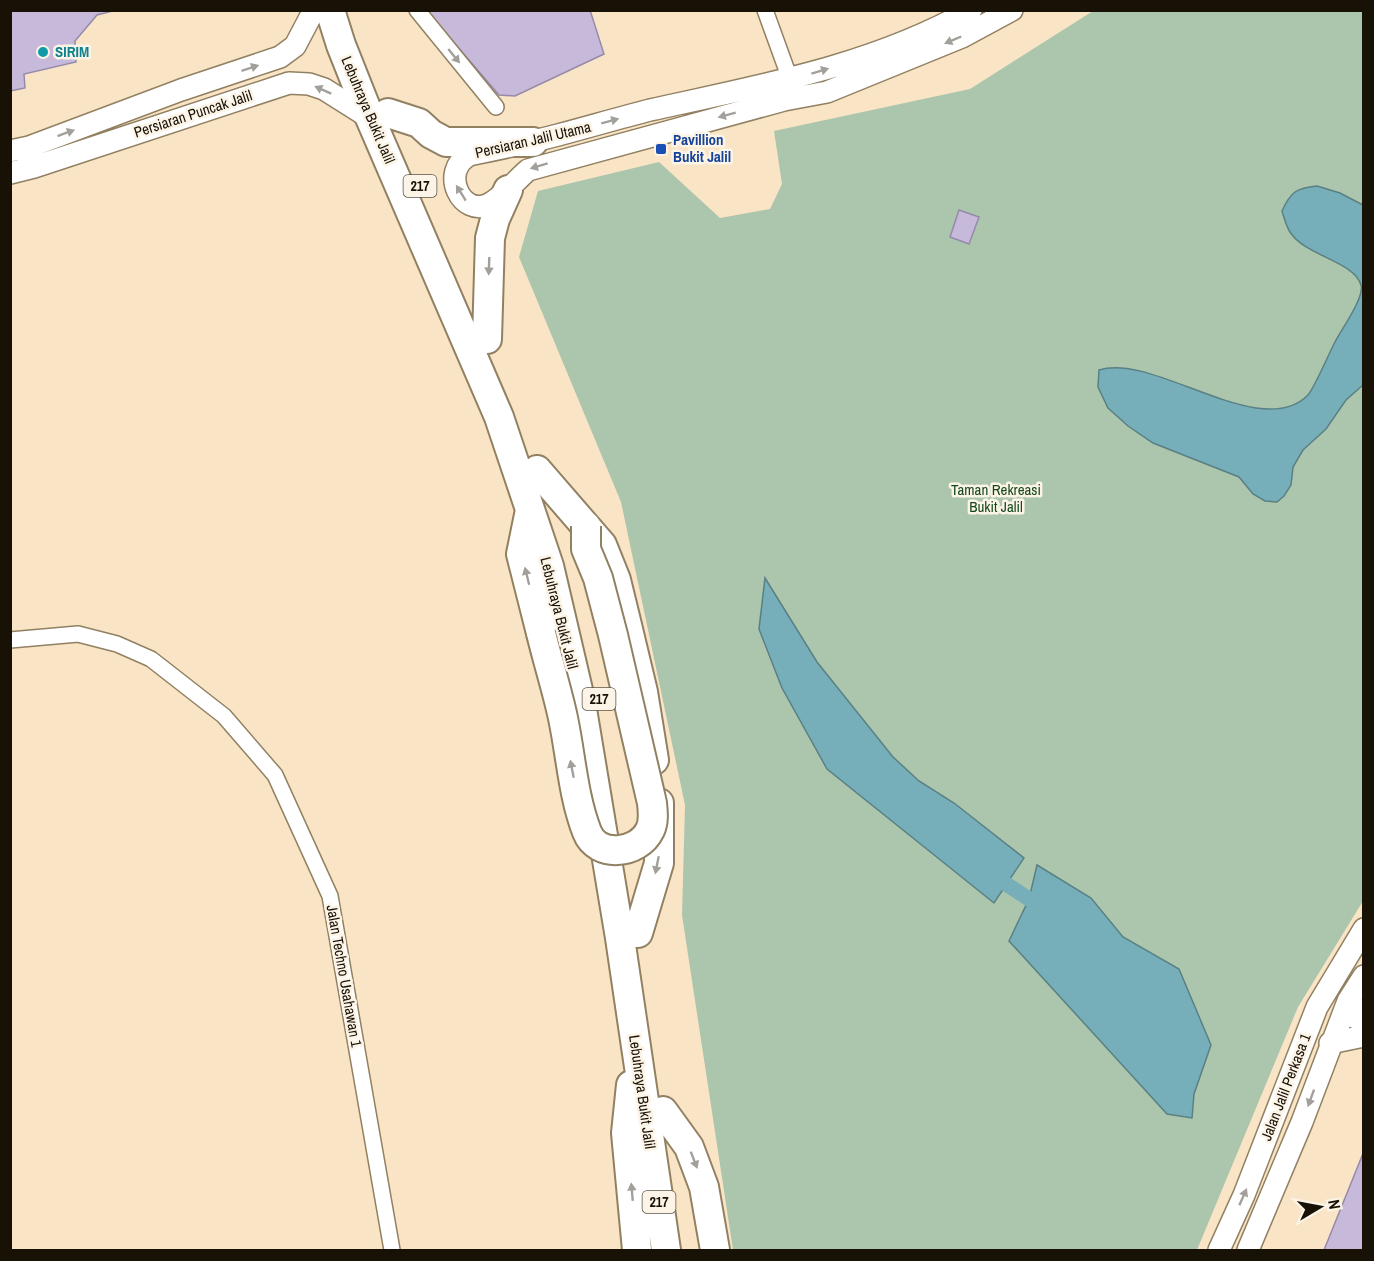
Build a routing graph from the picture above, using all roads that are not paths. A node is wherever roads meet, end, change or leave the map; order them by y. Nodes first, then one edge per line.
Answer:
1 (314, 10) edge
2 (330, 10) edge
3 (349, 10) edge
4 (417, 10) edge
5 (765, 10) edge
6 (971, 10) edge
7 (1012, 10) edge
8 (790, 79) junction
9 (496, 107) dead end
10 (379, 116) junction
11 (533, 142) junction
12 (10, 151) edge
13 (10, 173) edge
14 (508, 190) junction
15 (487, 339) junction
16 (537, 471) junction
17 (531, 507) junction
18 (586, 526) junction
19 (10, 640) edge
20 (1364, 929) edge
21 (638, 933) junction
22 (1338, 970) junction
23 (1364, 976) edge
24 (1347, 1008) edge
25 (1364, 1025) edge
26 (1309, 1028) junction
27 (1364, 1036) edge
28 (1330, 1043) junction
29 (635, 1045) junction
30 (663, 1111) junction
31 (1248, 1250) edge
32 (392, 1251) edge
33 (637, 1251) edge
34 (666, 1251) edge
35 (684, 1251) edge
36 (715, 1251) edge
37 (1219, 1251) edge

12 -> 1 main road, Persiaran Puncak Jalil
2 - 10 highway, Lebuhraya Bukit Jalil / 217
3 - 10 highway, Lebuhraya Bukit Jalil / 217
4 -> 9 street
5 - 8 street
8 -> 6 main road, Persiaran Jalil Utama
7 -> 14 main road, Persiaran Jalil Utama
11 -> 8 main road, Persiaran Jalil Utama
10 - 11 highway
10 -> 13 main road, Persiaran Puncak Jalil
10 - 15 highway, Lebuhraya Bukit Jalil / 217
10 - 17 highway, Lebuhraya Bukit Jalil / 217
14 -> 11 main road, Persiaran Jalil Utama
14 -> 15 highway
15 - 16 highway, Lebuhraya Bukit Jalil / 217
16 - 18 highway
16 - 21 highway, Lebuhraya Bukit Jalil / 217
18 -> 17 highway, bridge
17 - 29 highway, Lebuhraya Bukit Jalil / 217
18 -> 21 highway
19 - 32 street, Jalan Techno Usahawan 1
20 - 22 main road, Jalan Jalil Perkasa 1
21 - 30 highway, Lebuhraya Bukit Jalil / 217
22 - 24 main road
22 - 26 main road, Jalan Jalil Perkasa 1
23 - 24 main road, Jalan Jalil Perkasa 1
24 - 25 street
24 - 26 main road
24 - 28 main road, Jalan Jalil Perkasa 1
37 -> 26 main road, Jalan Jalil Perkasa 1
27 - 28 main road
28 -> 31 main road, Jalan Jalil Perkasa 1
33 -> 29 highway
29 - 34 highway, Lebuhraya Bukit Jalil / 217
30 - 35 highway, Lebuhraya Bukit Jalil / 217
30 -> 36 highway

